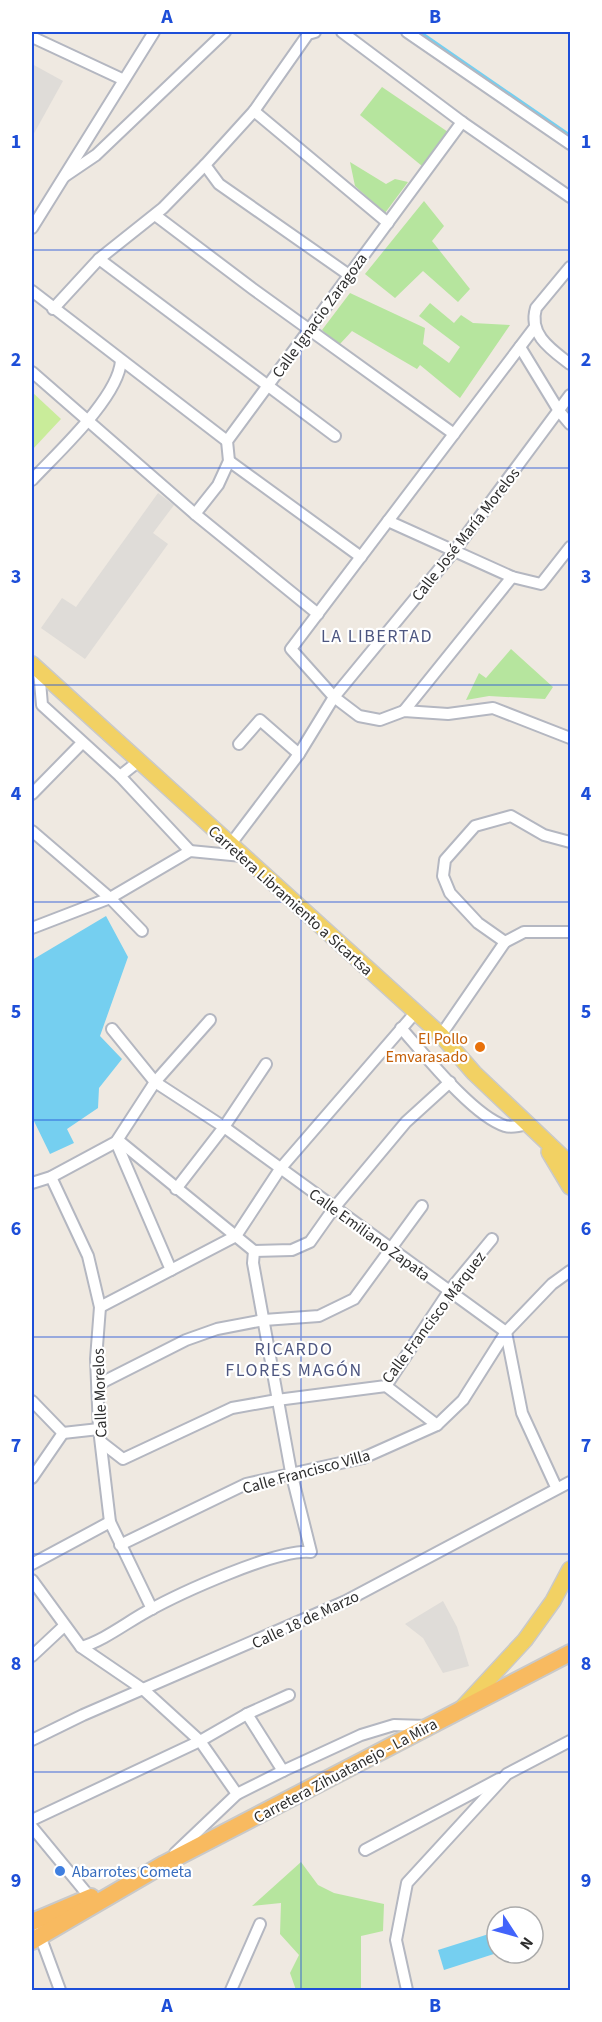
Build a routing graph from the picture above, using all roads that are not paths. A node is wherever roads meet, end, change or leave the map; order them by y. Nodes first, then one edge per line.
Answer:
1 (154, 32) edge
2 (225, 32) edge
3 (315, 32) edge
4 (342, 32) edge
5 (407, 32) edge
6 (37, 36) edge
7 (122, 79) junction
8 (254, 111) junction
9 (462, 122) junction
10 (570, 144) edge
11 (205, 165) junction
12 (60, 180) junction
13 (570, 196) edge
14 (155, 215) junction
15 (388, 223) junction
16 (32, 228) edge
17 (99, 259) junction
18 (570, 267) edge
19 (349, 275) junction
20 (32, 291) edge
21 (53, 309) junction
22 (535, 327) junction
23 (309, 329) junction
24 (520, 347) junction
25 (121, 361) junction
26 (570, 364) edge
27 (32, 372) edge
28 (268, 386) junction
29 (570, 394) edge
30 (559, 411) junction
31 (88, 420) junction
32 (570, 424) edge
33 (454, 434) junction
34 (335, 436) dead end
35 (227, 441) junction
36 (229, 461) junction
37 (32, 480) edge
38 (195, 514) junction
39 (388, 521) junction
40 (570, 547) edge
41 (455, 550) junction
42 (361, 557) junction
43 (512, 577) junction
44 (318, 614) junction
45 (35, 669) edge
46 (334, 697) junction
47 (404, 711) junction
48 (570, 738) edge
49 (81, 744) junction
50 (239, 744) dead end
51 (299, 754) junction
52 (139, 761) junction
53 (120, 776) junction
54 (32, 794) edge
55 (32, 831) edge
56 (570, 842) edge
57 (230, 845) junction
58 (190, 851) junction
59 (242, 856) junction
60 (110, 898) junction
61 (32, 928) edge
62 (142, 931) dead end
63 (570, 932) edge
64 (505, 942) junction
65 (415, 1013) junction
66 (210, 1020) dead end
67 (401, 1028) junction
68 (112, 1029) dead end
69 (441, 1035) junction
70 (266, 1064) dead end
71 (155, 1082) junction
72 (450, 1082) junction
73 (527, 1124) junction
74 (224, 1127) junction
75 (540, 1136) junction
76 (117, 1141) junction
77 (570, 1164) edge
78 (280, 1169) junction
79 (51, 1176) junction
80 (32, 1183) edge
81 (570, 1187) edge
82 (176, 1189) junction
83 (422, 1206) dead end
84 (334, 1208) junction
85 (236, 1236) junction
86 (492, 1239) dead end
87 (390, 1249) junction
88 (254, 1251) junction
89 (171, 1270) junction
90 (570, 1271) edge
91 (449, 1291) junction
92 (100, 1307) junction
93 (264, 1320) junction
94 (506, 1332) junction
95 (99, 1384) junction
96 (386, 1386) junction
97 (277, 1400) junction
98 (32, 1401) edge
99 (437, 1425) junction
100 (99, 1430) junction
101 (63, 1433) junction
102 (101, 1442) junction
103 (291, 1472) junction
104 (32, 1478) edge
105 (570, 1482) edge
106 (556, 1487) junction
107 (110, 1522) junction
108 (120, 1545) junction
109 (32, 1564) edge
110 (570, 1569) edge
111 (32, 1580) edge
112 (152, 1609) junction
113 (63, 1627) junction
114 (81, 1647) junction
115 (570, 1653) edge
116 (32, 1656) edge
117 (144, 1690) junction
118 (289, 1695) dead end
119 (462, 1709) junction
120 (247, 1714) junction
121 (427, 1726) junction
122 (32, 1740) edge
123 (200, 1741) junction
124 (570, 1741) edge
125 (283, 1771) junction
126 (507, 1774) junction
127 (237, 1794) junction
128 (32, 1821) edge
129 (32, 1827) edge
130 (364, 1850) dead end
131 (164, 1864) junction
132 (93, 1902) junction
133 (260, 1924) dead end
134 (35, 1931) edge
135 (60, 1990) edge
136 (231, 1990) edge
137 (407, 1990) edge

1 - 7 street
2 - 12 street
3 - 8 street
4 - 9 street
5 - 10 street
6 - 7 street
7 - 12 street
8 - 11 street
8 - 15 street
9 - 13 street
9 - 15 street, Calle Ignacio Zaragoza
11 - 14 street
11 - 19 street
12 - 16 street
14 - 17 street
14 - 23 street
15 - 19 street, Calle Ignacio Zaragoza
17 - 21 street
17 - 28 street
18 - 22 street
19 - 23 street, Calle Ignacio Zaragoza
20 - 21 street
21 - 25 street
22 - 24 street
22 - 26 street
23 - 28 street, Calle Ignacio Zaragoza
23 - 33 street
24 - 30 street
24 - 33 street
25 - 31 street
25 - 35 street
27 - 31 street
28 - 34 street
28 - 35 street, Calle Ignacio Zaragoza
29 - 30 street, Calle José María Morelos
30 - 32 street
30 - 41 street, Calle José María Morelos
31 - 37 street
31 - 38 street
33 - 39 street
35 - 36 street
36 - 38 street
36 - 42 street
38 - 44 street
39 - 41 street
39 - 42 street
40 - 43 street
41 - 43 street
41 - 46 street, Calle José María Morelos
42 - 44 street
43 - 47 street
44 - 46 street
45 - 49 street
45 - 52 main road, Carretera Libramiento a Sicartsa
46 - 47 street
46 - 51 street, Calle José María Morelos
47 - 48 street
49 - 53 street
49 - 54 street
50 - 51 street
51 - 57 street, Calle José María Morelos
52 - 53 street
52 - 57 main road, Carretera Libramiento a Sicartsa
53 - 58 street
55 - 60 street
56 - 64 street
57 - 59 main road, Carretera Libramiento a Sicartsa
58 - 59 street
58 - 60 street
59 - 65 main road, Carretera Libramiento a Sicartsa
60 - 61 street
60 - 62 street
63 - 64 street
64 - 69 street
65 - 67 street
65 - 69 main road, Carretera Libramiento a Sicartsa
66 - 71 street
67 - 72 street
67 - 78 street
68 - 71 street, Calle Emiliano Zapata
69 - 73 main road, Carretera Libramiento a Sicartsa
70 - 74 street
71 - 74 street, Calle Emiliano Zapata
71 - 76 street
72 - 73 street
72 - 84 street
73 - 75 main road, Carretera Libramiento a Sicartsa
74 - 78 street, Calle Emiliano Zapata
74 - 82 street
75 - 77 main road, Carretera Libramiento a Sicartsa
75 - 81 main road
76 - 79 street
76 - 82 street
76 - 89 street
78 - 84 street, Calle Emiliano Zapata
78 - 85 street
79 - 80 street
79 - 92 street, Calle Morelos
82 - 85 street
83 - 87 street
84 - 87 street, Calle Emiliano Zapata
84 - 88 street
85 - 88 street
85 - 89 street
86 - 91 street, Calle Francisco Márquez
87 - 91 street, Calle Emiliano Zapata
87 - 93 street
88 - 93 street
89 - 92 street
90 - 94 street, Calle Francisco Villa
91 - 94 street, Calle Emiliano Zapata
91 - 96 street, Calle Francisco Márquez
92 - 95 street, Calle Morelos
93 - 95 street
93 - 97 street
94 - 99 street, Calle Francisco Villa
94 - 106 street
95 - 100 street, Calle Morelos
96 - 97 street, Calle Francisco Márquez
96 - 99 street
97 - 102 street, Calle Francisco Márquez
97 - 103 street
98 - 101 street
99 - 103 street, Calle Francisco Villa
100 - 101 street
100 - 102 street, Calle Morelos
101 - 104 street
102 - 107 street, Calle Morelos
103 - 108 street, Calle Francisco Villa
103 - 112 street
105 - 106 street, Calle 18 de Marzo
106 - 117 street, Calle 18 de Marzo
107 - 108 street, Calle Morelos
107 - 109 street
108 - 112 street, Calle Morelos
110 - 119 main road
111 - 113 street
112 - 114 street
113 - 114 street
113 - 116 street
114 - 117 street
115 - 119 highway, Carretera Zihuatanejo - La Mira
117 - 122 street, Calle 18 de Marzo
117 - 123 street
118 - 120 street
119 - 121 highway, Carretera Zihuatanejo - La Mira
120 - 123 street
120 - 125 street
121 - 125 street
121 - 131 highway, Carretera Zihuatanejo - La Mira
123 - 127 street
123 - 128 street
124 - 126 street
125 - 127 street
126 - 130 street
126 - 137 street
127 - 131 street
129 - 132 street
131 - 132 highway, Carretera Zihuatanejo - La Mira
132 - 134 highway, Carretera Zihuatanejo - La Mira
133 - 136 street
134 - 135 street

